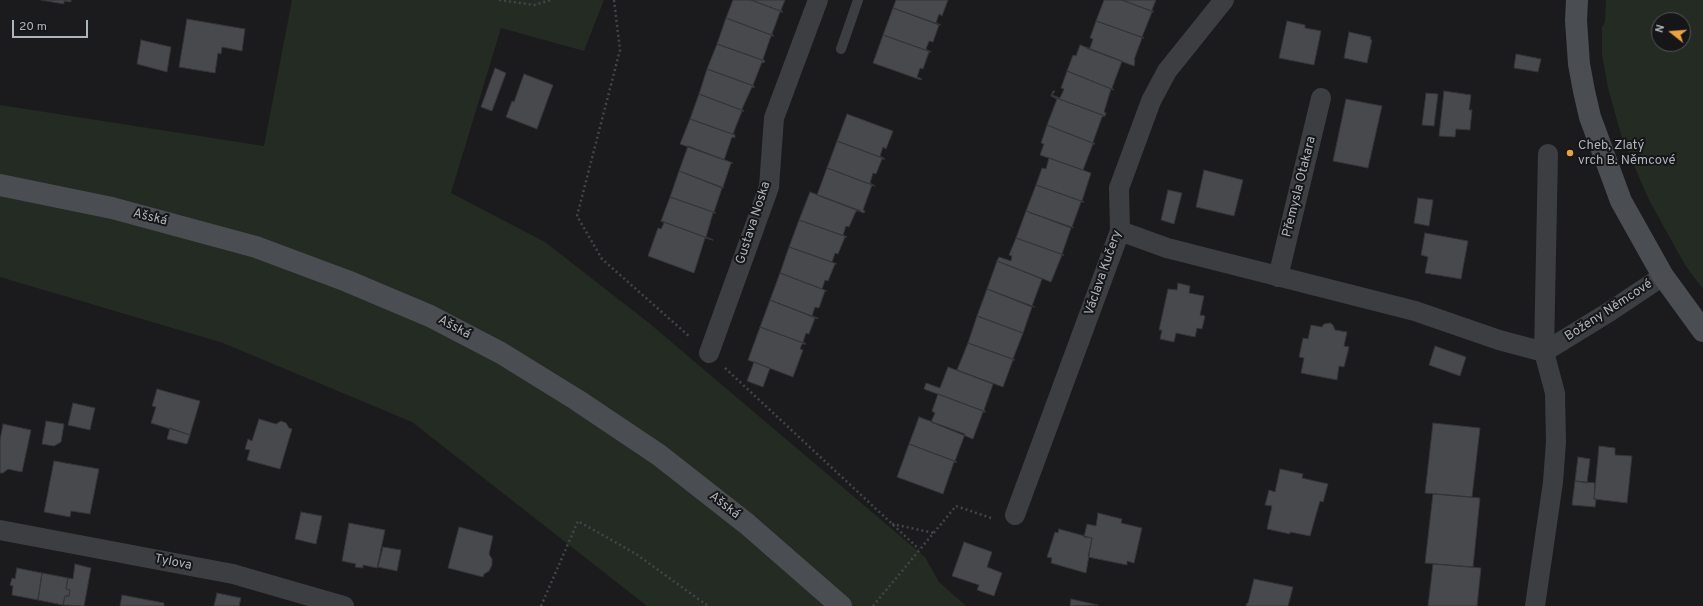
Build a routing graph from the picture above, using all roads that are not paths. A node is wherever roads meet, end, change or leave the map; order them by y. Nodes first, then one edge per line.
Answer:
1 (818, 0) edge
2 (858, 0) edge
3 (1224, 0) edge
4 (1577, 0) edge
5 (841, 49) dead end
6 (1321, 98) dead end
7 (1548, 154) dead end
8 (0, 185) edge
9 (1120, 232) junction
10 (1663, 276) junction
11 (1278, 277) junction
12 (1703, 331) edge
13 (1544, 352) junction
14 (708, 353) road end
15 (1015, 515) road end
16 (0, 530) edge
17 (344, 606) edge
18 (841, 606) edge
19 (1535, 606) edge

1 - 14 street, Gustava Noska
2 - 5 lane
3 - 9 street, Václava Kučery
4 - 10 main road, Boženy Němcové
6 - 11 street, Přemysla Otakara
7 - 13 street
8 - 18 main road, Ašská
9 - 11 street
9 - 15 street, Václava Kučery
10 - 12 main road
10 - 13 street, Boženy Němcové
11 - 13 street
13 - 19 street
16 - 17 street, Tylova

